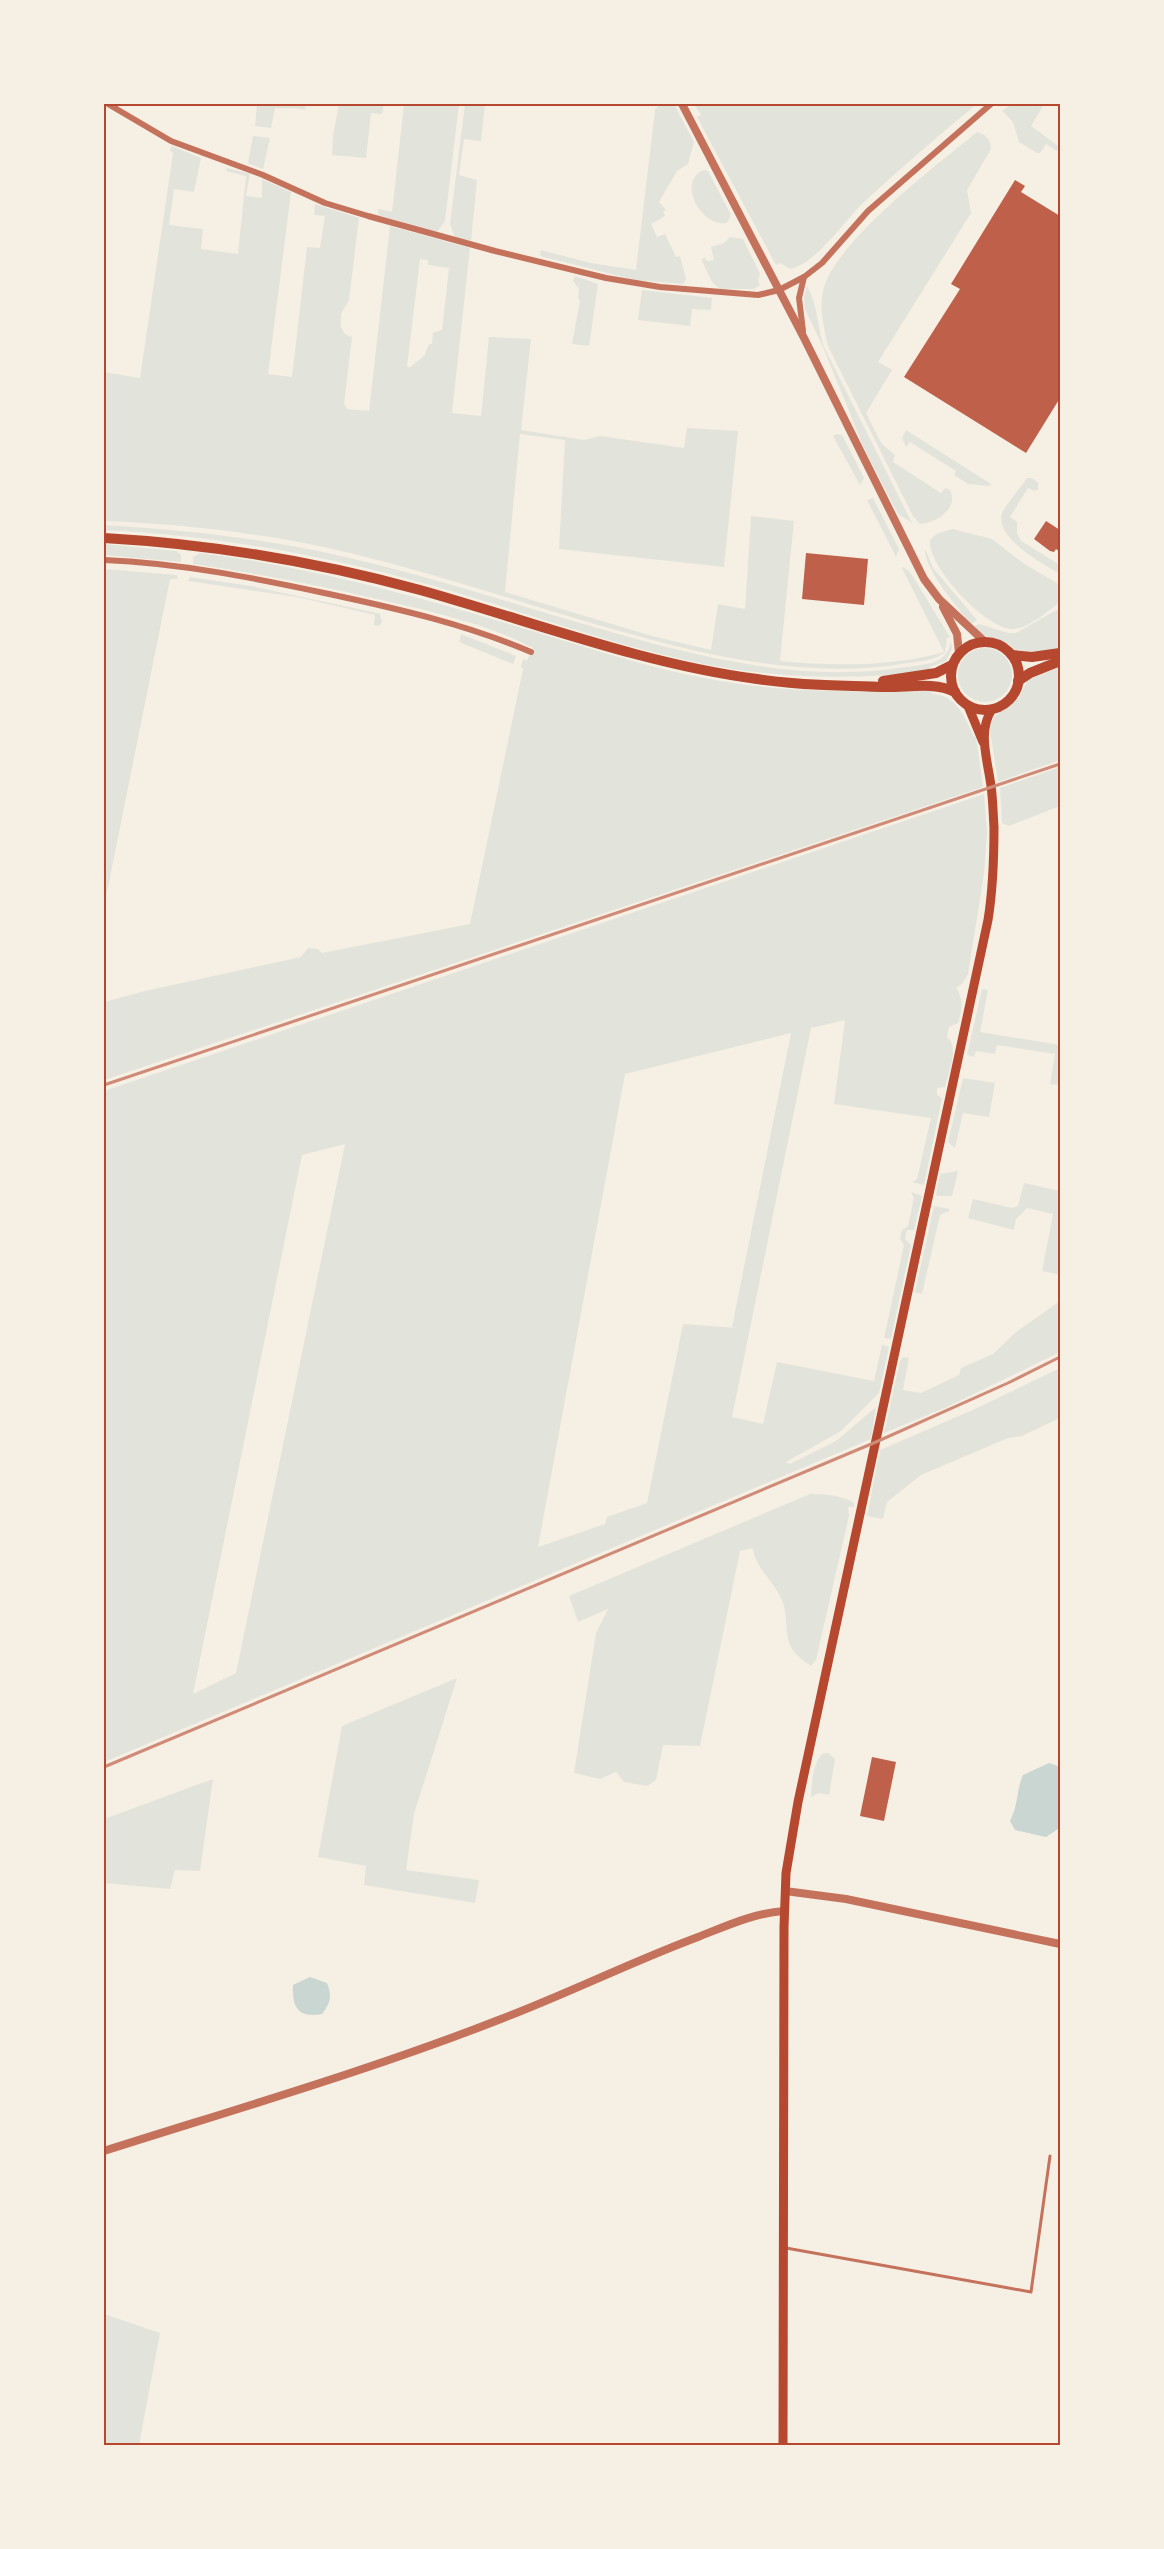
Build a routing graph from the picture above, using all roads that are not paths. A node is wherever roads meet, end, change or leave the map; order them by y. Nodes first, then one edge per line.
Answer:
1 (108, 104) edge
2 (682, 104) edge
3 (991, 104) edge
4 (804, 277) junction
5 (779, 290) junction
6 (804, 338) junction
7 (104, 538) edge
8 (104, 560) edge
9 (939, 599) junction
10 (985, 642) junction
11 (531, 652) dead end
12 (959, 653) junction
13 (1060, 653) edge
14 (1012, 655) junction
15 (1060, 661) edge
16 (952, 665) junction
17 (1018, 681) junction
18 (847, 685) junction
19 (955, 692) junction
20 (968, 706) junction
21 (992, 709) junction
22 (986, 750) junction
23 (785, 1891) junction
24 (784, 1911) junction
25 (1060, 1944) edge
26 (104, 2151) edge
27 (1050, 2156) dead end
28 (784, 2247) junction
29 (783, 2445) edge

1 - 5 street
2 - 5 street
3 - 4 street
4 - 5 street
4 - 6 street
5 - 6 street
6 - 9 street
7 - 18 main road
8 - 11 street
9 - 10 street
9 - 12 street
10 - 12 main road
10 - 14 main road
12 - 16 main road
13 - 14 main road
14 - 17 main road
15 - 17 main road
16 - 18 main road
16 - 19 main road
17 - 21 main road
18 - 19 main road
19 - 20 main road
20 - 21 main road
20 - 22 main road
21 - 22 main road
22 - 23 main road
23 - 24 main road
23 - 25 street
24 - 26 street
24 - 28 main road
27 - 28 lane
28 - 29 main road

